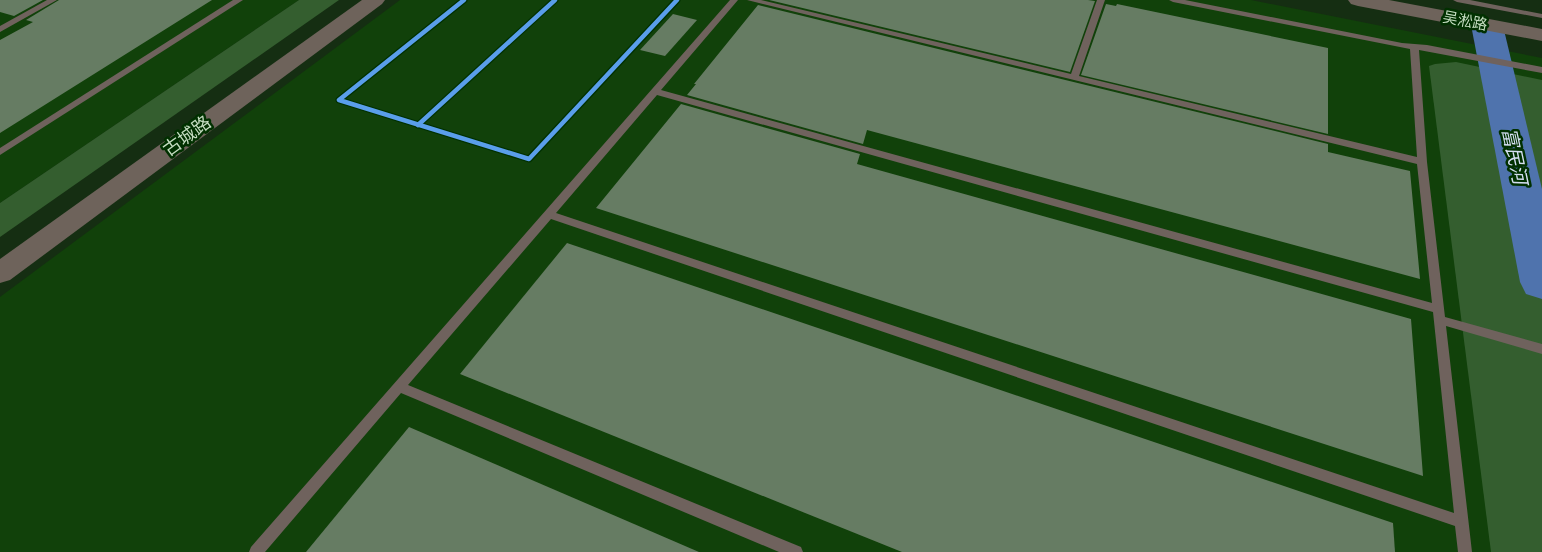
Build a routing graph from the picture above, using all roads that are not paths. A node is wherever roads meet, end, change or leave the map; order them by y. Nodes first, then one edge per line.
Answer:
1 (53, 0) edge
2 (239, 0) edge
3 (362, 0) edge
4 (375, 0) edge
5 (734, 0) edge
6 (751, 0) edge
7 (1101, 0) edge
8 (1173, 0) edge
9 (1358, 0) edge
10 (1414, 0) edge
11 (1457, 0) edge
12 (1542, 16) edge
13 (1542, 24) edge
14 (2, 26) edge
15 (1542, 35) edge
16 (1414, 47) junction
17 (1542, 70) edge
18 (1074, 78) junction
19 (655, 91) junction
20 (0, 152) edge
21 (1422, 162) junction
22 (549, 214) junction
23 (0, 261) edge
24 (0, 274) edge
25 (1439, 314) junction
26 (1542, 349) edge
27 (399, 387) junction
28 (1462, 522) junction
29 (256, 552) edge
30 (796, 552) edge
31 (1465, 552) edge

1 - 14 lane
2 - 20 lane
3 - 23 main road, 古城路
4 - 24 main road, 古城路
5 - 19 lane
6 - 18 lane
7 - 18 lane
8 - 16 lane
9 - 15 main road, 吴淞路
10 - 13 main road, 吴淞路
11 - 12 lane
16 - 17 lane
16 - 21 lane
18 - 21 lane
19 - 22 lane
19 - 25 lane
21 - 25 lane
22 - 27 lane
22 - 28 lane
25 - 26 lane
25 - 28 lane
27 - 29 lane
27 - 30 lane
28 - 31 lane

